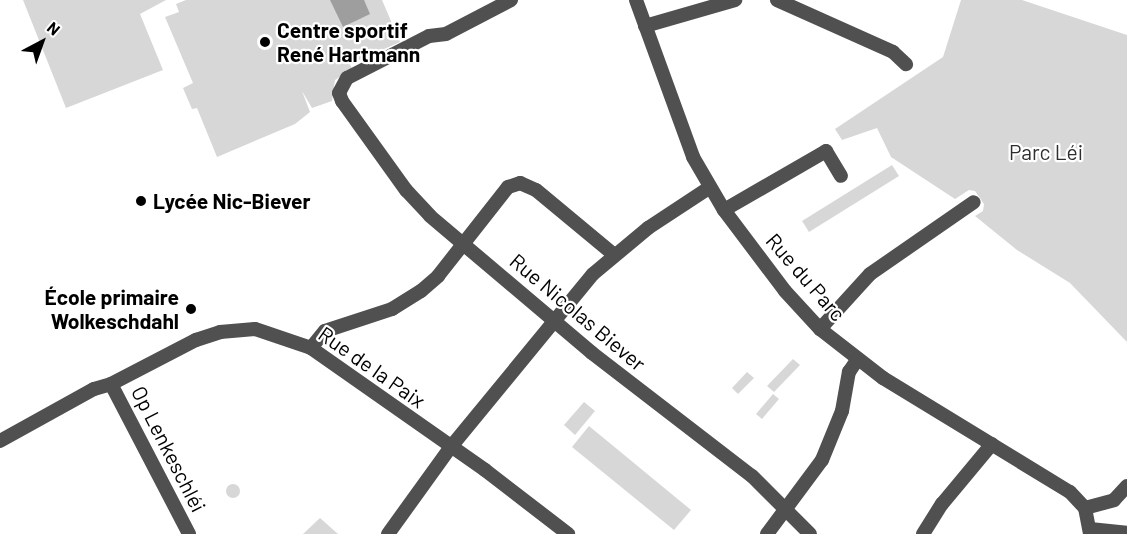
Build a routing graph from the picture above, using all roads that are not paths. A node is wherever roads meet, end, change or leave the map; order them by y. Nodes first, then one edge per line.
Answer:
1 (511, 0) edge
2 (636, 0) edge
3 (735, 0) edge
4 (777, 0) edge
5 (645, 26) junction
6 (906, 64) dead end
7 (841, 176) dead end
8 (709, 188) junction
9 (974, 202) dead end
10 (724, 210) junction
11 (463, 244) junction
12 (613, 254) junction
13 (555, 319) junction
14 (820, 329) junction
15 (311, 348) junction
16 (857, 360) junction
17 (111, 384) junction
18 (0, 441) edge
19 (992, 444) junction
20 (450, 448) junction
21 (1127, 486) edge
22 (1085, 508) junction
23 (786, 512) junction
24 (1090, 531) edge
25 (1127, 533) edge
26 (189, 534) edge
27 (388, 534) edge
28 (567, 534) edge
29 (767, 534) edge
30 (810, 534) edge
31 (923, 534) edge

1 - 11 street, Rue Nicolas Biever
2 - 5 street, Rue du Parc
3 - 5 street
4 - 6 street
5 - 8 street, Rue du Parc
7 - 10 street
8 - 10 street, Rue du Parc
8 - 12 street
9 - 14 street
10 - 14 street, Rue du Parc
11 - 12 street
11 - 13 street, Rue Nicolas Biever
11 - 15 street
12 - 13 street
13 - 20 street
13 - 23 street, Rue Nicolas Biever
14 - 16 street, Rue du Parc
15 - 17 street, Rue de la Paix
15 - 20 street, Rue de la Paix
16 - 19 street, Rue du Parc
16 - 23 street
17 - 18 street, Rue de la Paix
17 - 26 street, Op Lenkeschléi
19 - 22 street, Rue du Parc
19 - 31 street
20 - 27 street
20 - 28 street, Rue de la Paix
21 - 22 street
22 - 24 street
23 - 29 street
23 - 30 street, Rue Nicolas Biever
24 - 25 street

